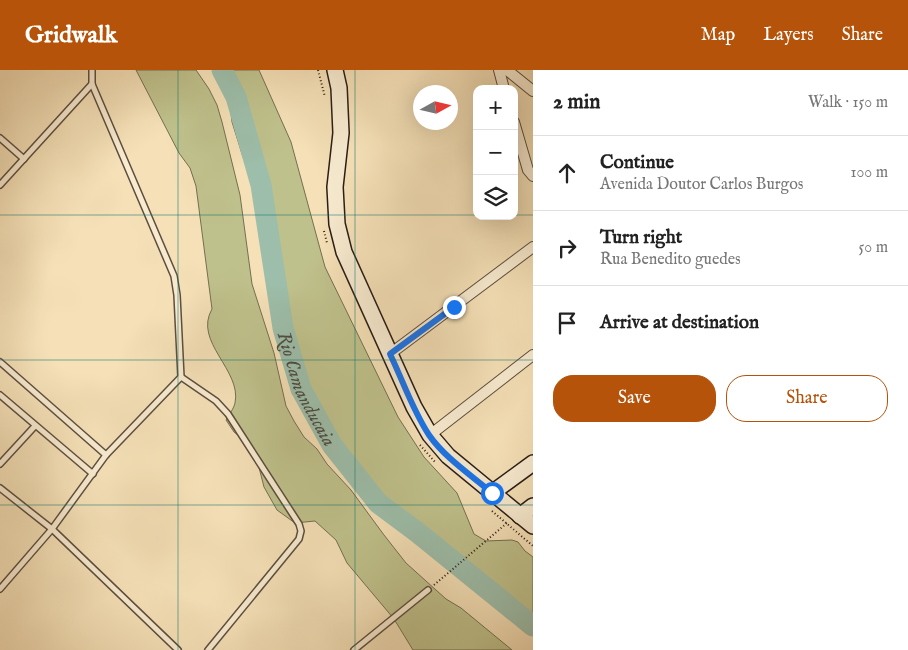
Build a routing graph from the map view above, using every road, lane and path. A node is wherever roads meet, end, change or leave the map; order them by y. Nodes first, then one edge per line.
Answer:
1 (92, 70) edge
2 (335, 70) edge
3 (499, 70) edge
4 (507, 70) edge
5 (92, 84) junction
6 (503, 85) edge
7 (533, 91) edge
8 (517, 130) edge
9 (0, 138) edge
10 (24, 159) junction
11 (531, 172) edge
12 (0, 185) edge
13 (533, 247) edge
14 (390, 354) junction
15 (533, 355) edge
16 (0, 362) edge
17 (181, 377) junction
18 (0, 395) edge
19 (35, 426) junction
20 (430, 435) junction
21 (106, 455) junction
22 (533, 463) edge
23 (0, 464) edge
24 (93, 474) junction
25 (0, 488) edge
26 (492, 493) junction
27 (533, 506) edge
28 (520, 516) junction
29 (533, 526) edge
30 (52, 529) junction
31 (533, 546) edge
32 (0, 589) edge
33 (428, 590) joint
34 (178, 650) edge
35 (208, 650) edge
36 (354, 650) edge

1 - 5 lane
2 - 14 street
3 - 6 street
4 - 7 street
5 - 10 lane
5 - 17 lane
8 - 11 street
9 - 10 lane
10 - 12 lane
13 - 14 street
14 - 20 street
15 - 20 street
16 - 21 lane
17 - 21 lane
17 - 35 lane
18 - 19 lane
19 - 23 lane
19 - 24 lane
20 - 26 street
21 - 24 lane
22 - 26 street
24 - 30 lane
25 - 30 lane
26 - 28 street
27 - 28 street
28 - 29 street
30 - 32 lane
30 - 34 lane
31 - 33 path
33 - 36 lane

